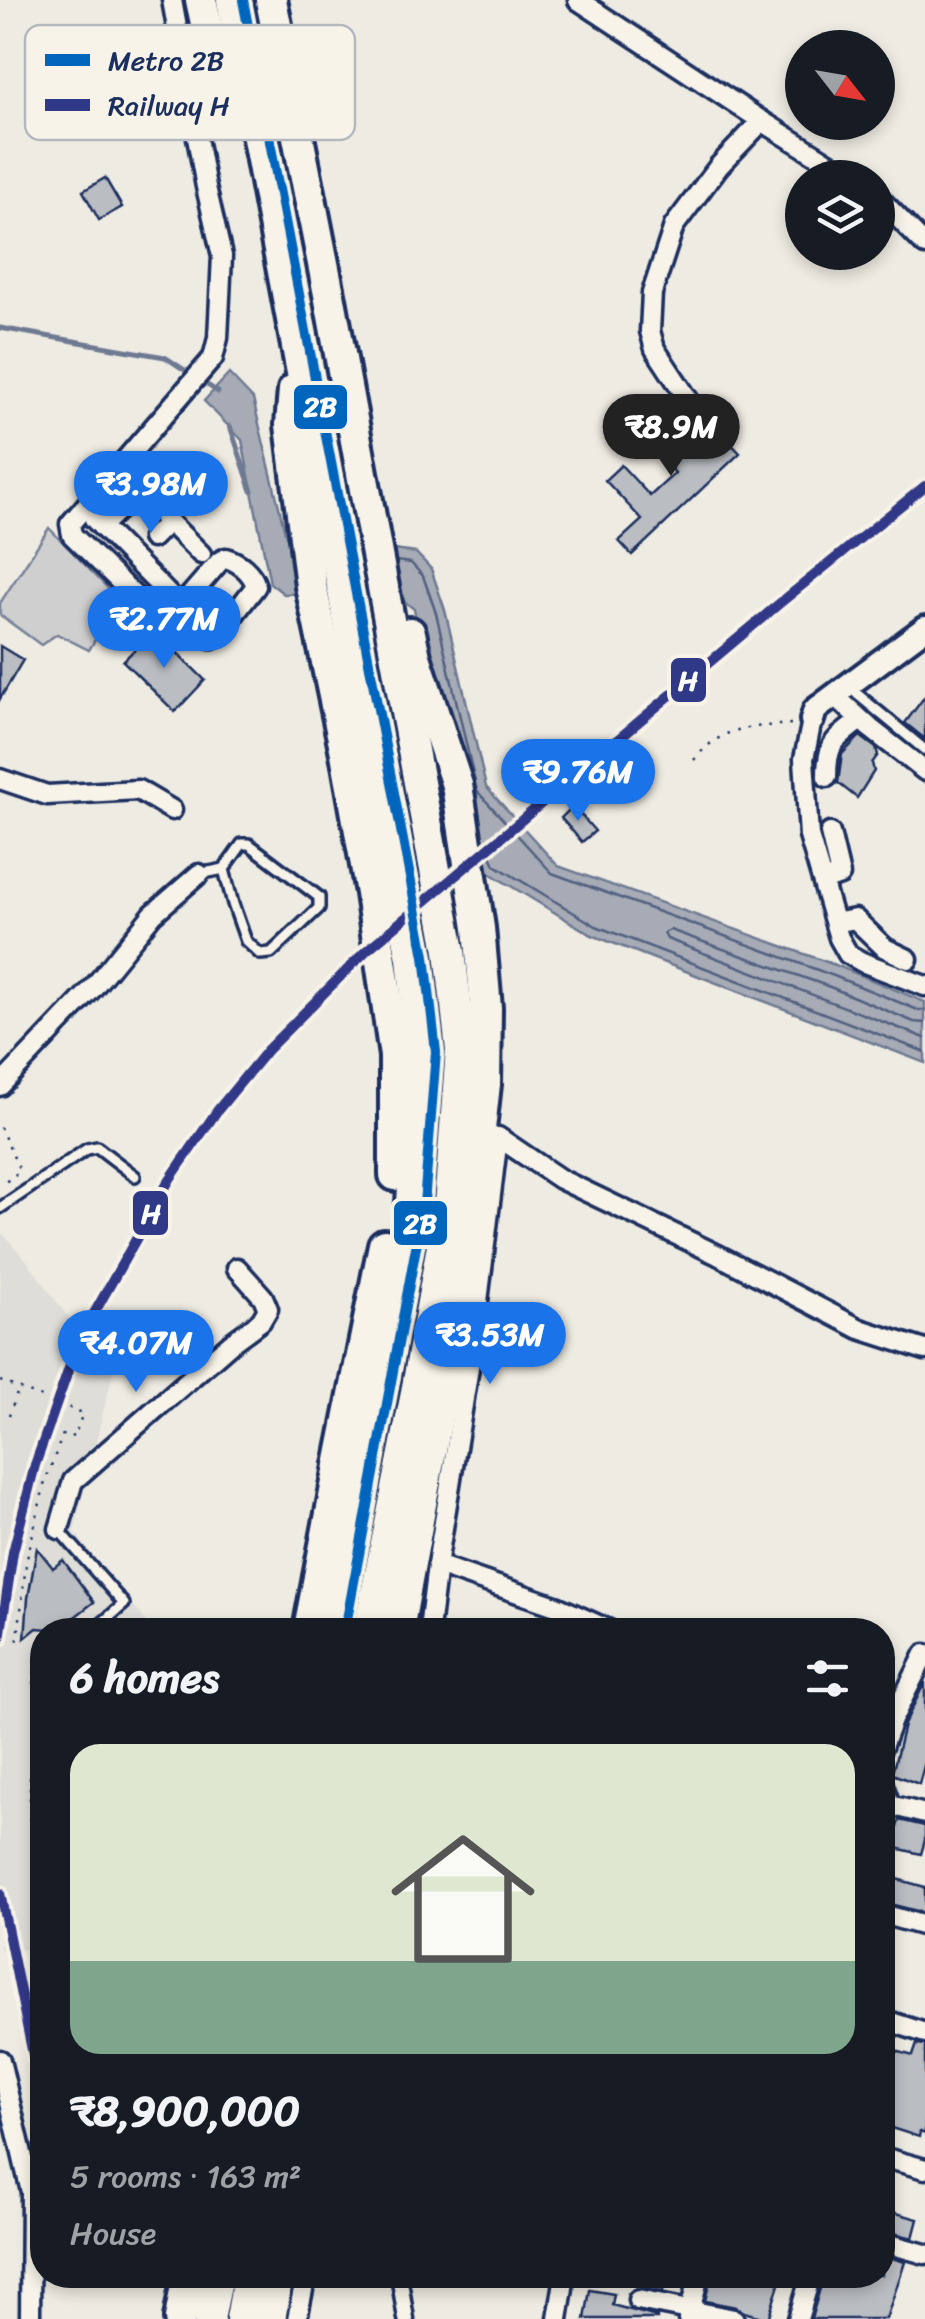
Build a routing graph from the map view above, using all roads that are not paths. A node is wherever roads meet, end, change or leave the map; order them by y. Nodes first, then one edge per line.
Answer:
1 (172, 0) edge
2 (201, 0) edge
3 (232, 0) edge
4 (272, 0) edge
5 (578, 0) edge
6 (177, 25) edge
7 (207, 25) edge
8 (237, 25) edge
9 (277, 25) edge
10 (762, 120) junction
11 (198, 140) edge
12 (259, 140) edge
13 (299, 140) edge
14 (825, 160) edge
15 (895, 214) edge
16 (925, 245) edge
17 (340, 350) junction
18 (298, 352) junction
19 (707, 428) dead end
20 (83, 508) junction
21 (169, 521) junction
22 (101, 526) junction
23 (152, 538) dead end
24 (201, 554) dead end
25 (172, 604) junction
26 (925, 628) edge
27 (925, 644) edge
28 (849, 704) junction
29 (812, 720) joint
30 (925, 750) edge
31 (925, 770) edge
32 (826, 777) dead end
33 (0, 779) edge
34 (172, 810) dead end
35 (830, 832) dead end
36 (224, 868) junction
37 (198, 874) joint
38 (836, 881) junction
39 (835, 923) junction
40 (908, 959) dead end
41 (925, 986) edge
42 (0, 1086) edge
43 (135, 1176) dead end
44 (0, 1208) edge
45 (237, 1268) dead end
46 (925, 1350) edge
47 (369, 1386) junction
48 (428, 1395) junction
49 (353, 1469) junction
50 (412, 1480) junction
51 (59, 1530) joint
52 (437, 1565) junction
53 (108, 1618) edge
54 (312, 1618) edge
55 (339, 1618) edge
56 (372, 1618) edge
57 (399, 1618) edge
58 (430, 1618) edge
59 (582, 1618) edge
60 (925, 1654) edge
61 (895, 1714) edge
62 (895, 1806) edge
63 (925, 1814) edge
64 (895, 1918) edge
65 (925, 1926) edge
66 (895, 2024) edge
67 (925, 2033) edge
68 (0, 2060) edge
69 (895, 2161) edge
70 (925, 2169) edge
71 (30, 2188) edge
72 (895, 2246) edge
73 (925, 2254) edge
74 (30, 2288) edge
75 (186, 2288) edge
76 (216, 2288) edge
77 (247, 2288) edge
78 (252, 2288) edge
79 (276, 2288) edge
80 (304, 2288) edge
81 (401, 2288) edge
82 (564, 2288) edge
83 (696, 2288) edge
84 (806, 2288) edge
85 (638, 2300) dead end
86 (689, 2315) edge
87 (30, 2319) edge
88 (180, 2319) edge
89 (210, 2319) edge
90 (241, 2319) edge
91 (257, 2319) edge
92 (270, 2319) edge
93 (298, 2319) edge
94 (406, 2319) edge
95 (558, 2319) edge
96 (734, 2319) edge
97 (798, 2319) edge

1 - 6 street
2 - 7 highway
3 - 8 highway
4 - 9 highway
5 - 10 street
10 - 14 street
10 - 19 street
11 - 20 street
12 - 18 highway
13 - 17 highway
15 - 16 street
17 - 48 highway
17 - 48 highway
18 - 47 highway
18 - 47 highway
20 - 22 street
20 - 25 street
21 - 22 street
21 - 23 street
21 - 24 street
22 - 25 street
25 - 25 street
26 - 28 street
27 - 28 street
28 - 29 street
28 - 30 lane
28 - 31 street
28 - 32 street
29 - 38 street
33 - 34 street
35 - 38 street
36 - 36 lane
36 - 37 lane
37 - 42 street
38 - 39 street
39 - 40 street
39 - 41 street
43 - 44 lane
45 - 51 street
46 - 52 street
47 - 49 highway
48 - 50 highway
49 - 54 highway
49 - 55 highway
50 - 56 highway
50 - 57 highway
51 - 53 lane
52 - 58 street
52 - 59 street
60 - 61 street
62 - 63 street
64 - 65 street
66 - 67 street
68 - 71 street
69 - 70 street
72 - 73 street
74 - 87 street
75 - 88 highway
76 - 89 highway
77 - 90 highway
78 - 91 highway
79 - 92 highway
80 - 93 street
81 - 94 street
82 - 95 street
83 - 86 street
84 - 97 street
85 - 86 street
86 - 96 street

